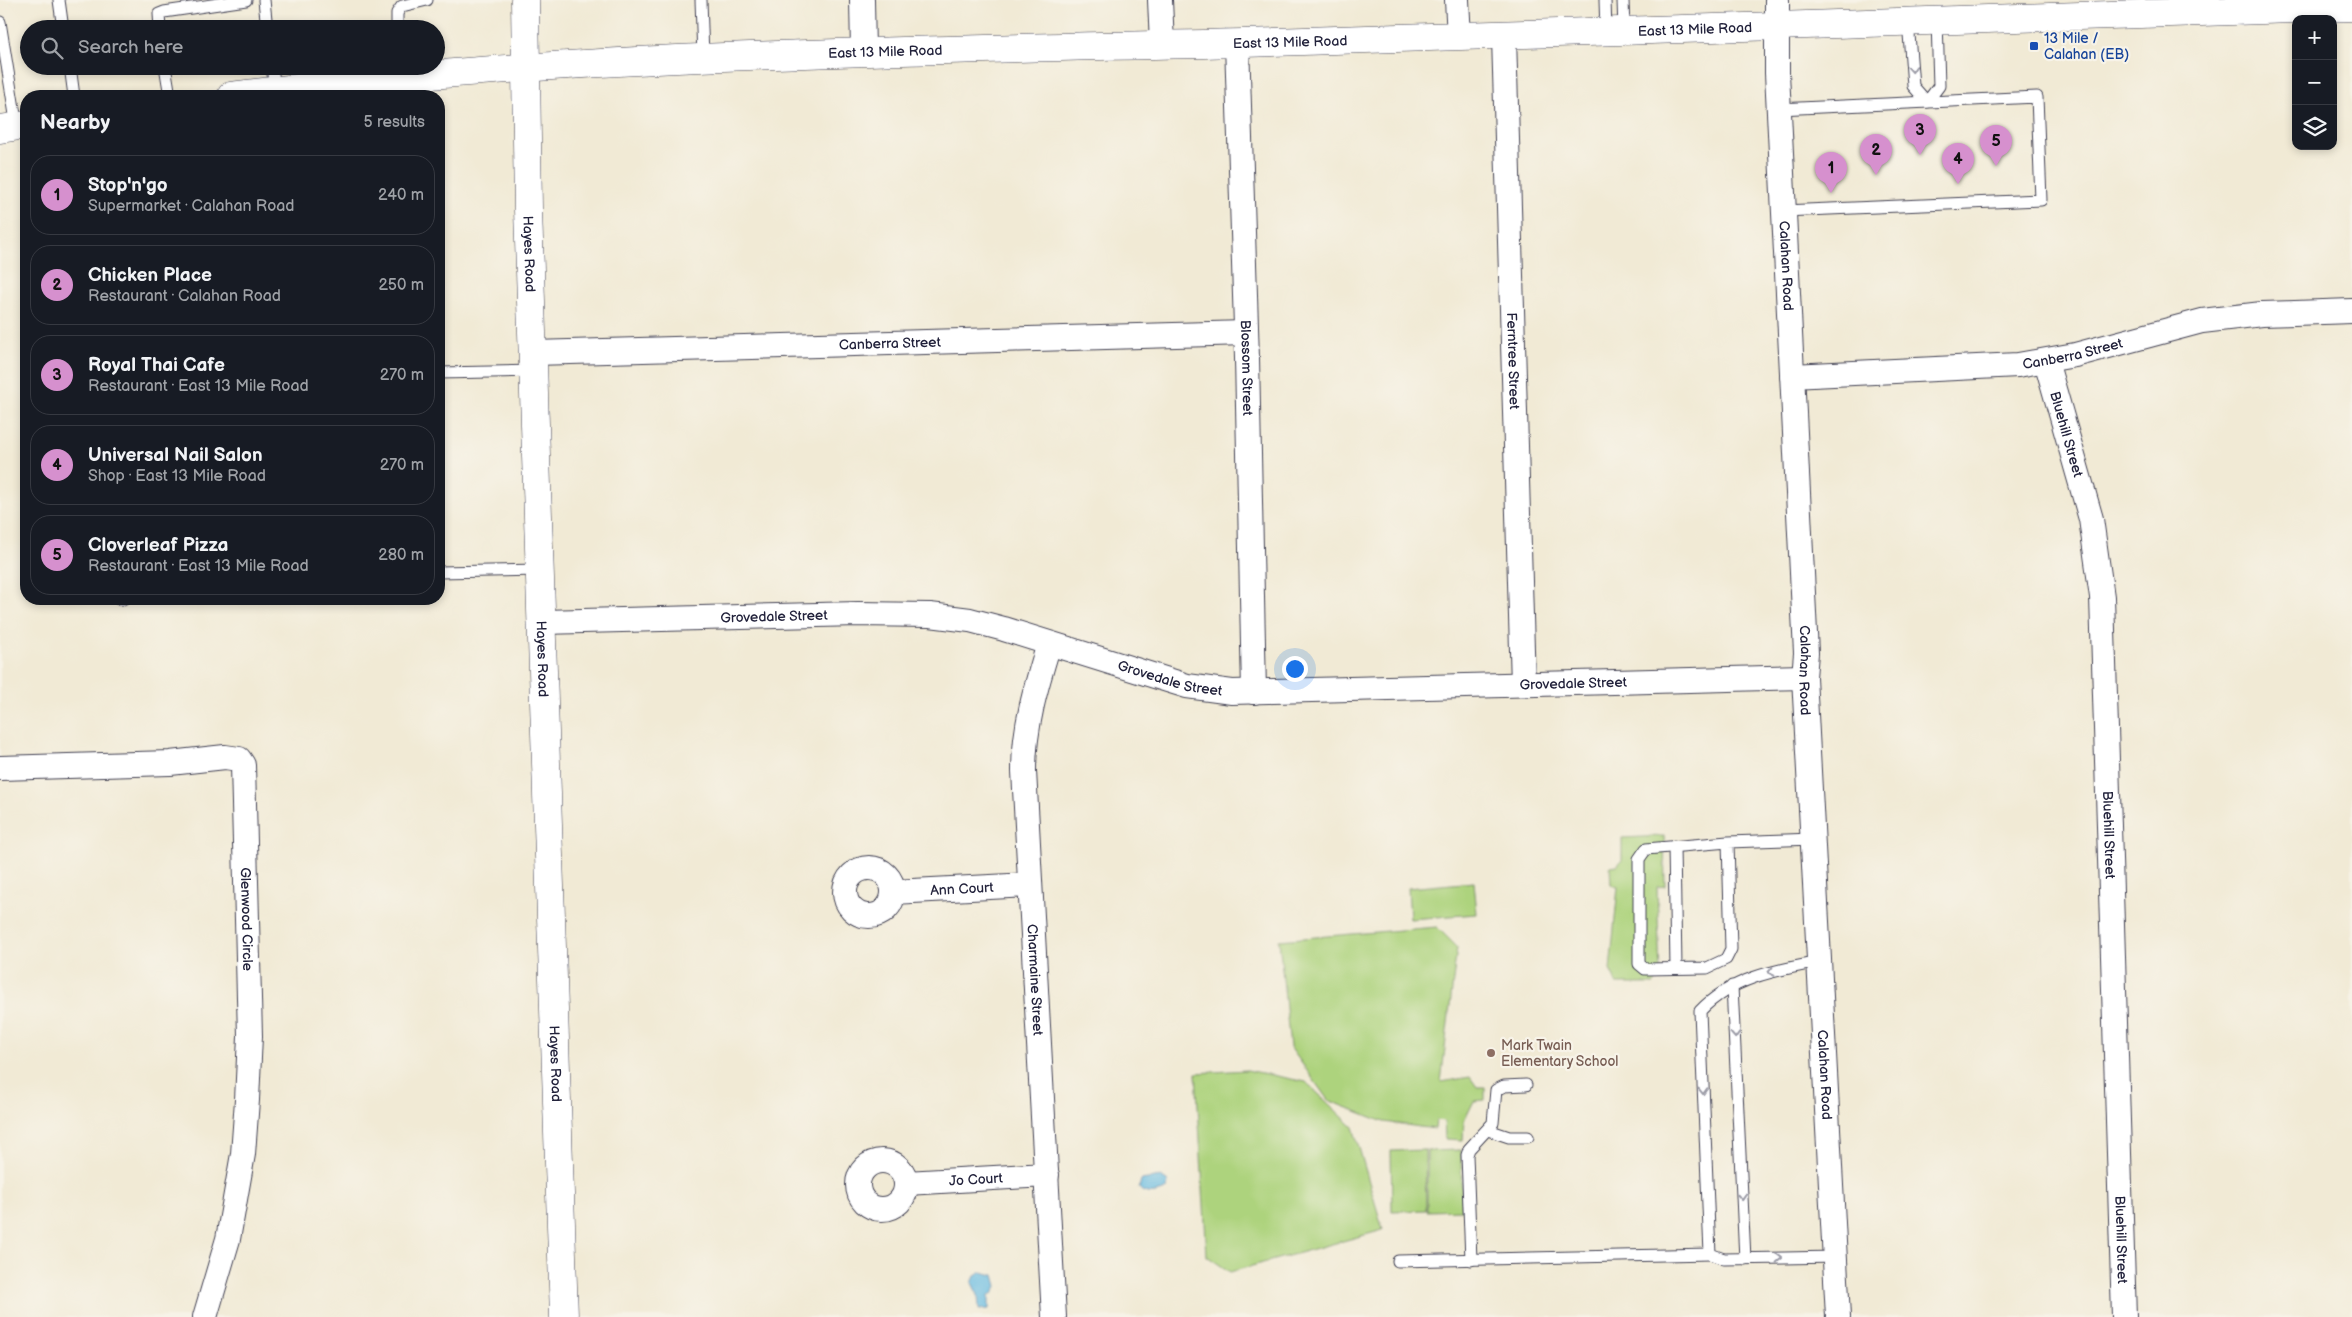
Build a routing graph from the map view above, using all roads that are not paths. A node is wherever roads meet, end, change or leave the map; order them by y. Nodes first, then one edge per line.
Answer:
1 (59, 0) edge
2 (246, 0) edge
3 (264, 0) edge
4 (427, 0) edge
5 (525, 0) edge
6 (701, 0) edge
7 (862, 0) edge
8 (1160, 0) edge
9 (1457, 0) edge
10 (1605, 0) edge
11 (1622, 0) edge
12 (2082, 7) edge
13 (2112, 7) edge
14 (2352, 7) edge
15 (1777, 12) edge
16 (62, 20) edge
17 (159, 20) edge
18 (266, 20) edge
19 (397, 20) edge
20 (1937, 20) junction
21 (1908, 21) junction
22 (0, 22) edge
23 (1615, 32) junction
24 (1504, 36) junction
25 (1458, 37) junction
26 (1237, 43) junction
27 (1162, 44) junction
28 (863, 51) junction
29 (703, 57) junction
30 (525, 66) junction
31 (445, 70) edge
32 (71, 75) edge
33 (166, 75) edge
34 (337, 75) edge
35 (273, 78) edge
36 (73, 90) edge
37 (169, 90) edge
38 (245, 90) edge
39 (1927, 102) junction
40 (1778, 109) junction
41 (14, 127) edge
42 (1783, 210) junction
43 (2352, 311) edge
44 (1246, 333) junction
45 (2046, 361) junction
46 (535, 362) junction
47 (445, 371) edge
48 (1792, 376) junction
49 (542, 570) junction
50 (445, 572) edge
51 (543, 622) junction
52 (1049, 644) junction
53 (1804, 677) junction
54 (1523, 684) junction
55 (1254, 692) junction
56 (0, 768) edge
57 (1813, 840) junction
58 (1728, 842) junction
59 (1674, 846) junction
60 (1030, 884) junction
61 (893, 892) dead end
62 (1819, 962) junction
63 (1676, 968) junction
64 (1732, 986) junction
65 (1526, 1085) dead end
66 (1488, 1130) junction
67 (1528, 1137) dead end
68 (1047, 1175) junction
69 (906, 1183) dead end
70 (1710, 1254) junction
71 (1835, 1257) junction
72 (1745, 1259) junction
73 (1471, 1260) junction
74 (1398, 1261) dead end
75 (205, 1317) edge
76 (564, 1317) edge
77 (1054, 1317) edge
78 (1838, 1317) edge
79 (2124, 1317) edge

1 - 16 lane
2 - 17 lane
3 - 18 lane
4 - 19 lane
5 - 30 main road, Hayes Road
6 - 29 lane
7 - 28 street
8 - 27 street
9 - 25 street
10 - 23 lane
11 - 23 lane
12 - 13 main road, East 13 Mile Road
12 - 20 main road, East 13 Mile Road
13 - 14 main road, East 13 Mile Road
15 - 21 main road, East 13 Mile Road
15 - 23 main road, East 13 Mile Road
15 - 40 street, Calahan Road
20 - 21 main road, East 13 Mile Road
20 - 39 lane
21 -> 39 lane
22 - 41 lane
23 - 24 main road, East 13 Mile Road
24 - 25 main road, East 13 Mile Road
24 - 54 street, Ferntree Street
25 - 26 main road, East 13 Mile Road
26 - 27 main road, East 13 Mile Road
26 - 44 street, Blossom Street
27 - 28 main road, East 13 Mile Road
28 - 29 main road, East 13 Mile Road
29 - 30 main road, East 13 Mile Road
30 - 31 main road, East 13 Mile Road
30 - 46 main road, Hayes Road
32 - 36 lane
33 - 37 lane
34 - 35 main road, East 13 Mile Road
35 - 38 main road, East 13 Mile Road
39 - 40 lane
39 - 42 lane
40 - 42 street, Calahan Road
42 - 48 street, Calahan Road
43 - 45 street, Canberra Street
44 - 46 street, Canberra Street
44 - 55 street, Blossom Street
45 - 48 street, Canberra Street
45 - 79 street, Bluehill Street
46 - 47 lane
46 - 49 main road, Hayes Road
48 - 53 street, Calahan Road
49 - 50 lane
49 - 51 main road, Hayes Road
51 - 52 street, Grovedale Street
51 - 76 main road, Hayes Road
52 - 55 street, Grovedale Street
52 - 60 street, Charmaine Street
53 - 54 street, Grovedale Street
53 - 57 street, Calahan Road
54 - 55 street, Grovedale Street
56 - 75 street, Glenwood Circle
57 - 58 lane
57 - 62 street, Calahan Road
58 - 59 lane
58 - 63 lane
59 - 63 lane
59 - 63 lane
60 - 61 street, Ann Court
60 - 68 street, Charmaine Street
62 -> 64 lane
62 - 71 street, Calahan Road
64 -> 70 lane
64 -> 72 lane
65 - 66 lane
66 - 67 lane
66 - 73 lane
68 - 69 street, Jo Court
68 - 77 street, Charmaine Street
70 - 72 lane
70 - 73 lane
72 -> 71 lane
71 - 78 street, Calahan Road
73 - 74 lane

